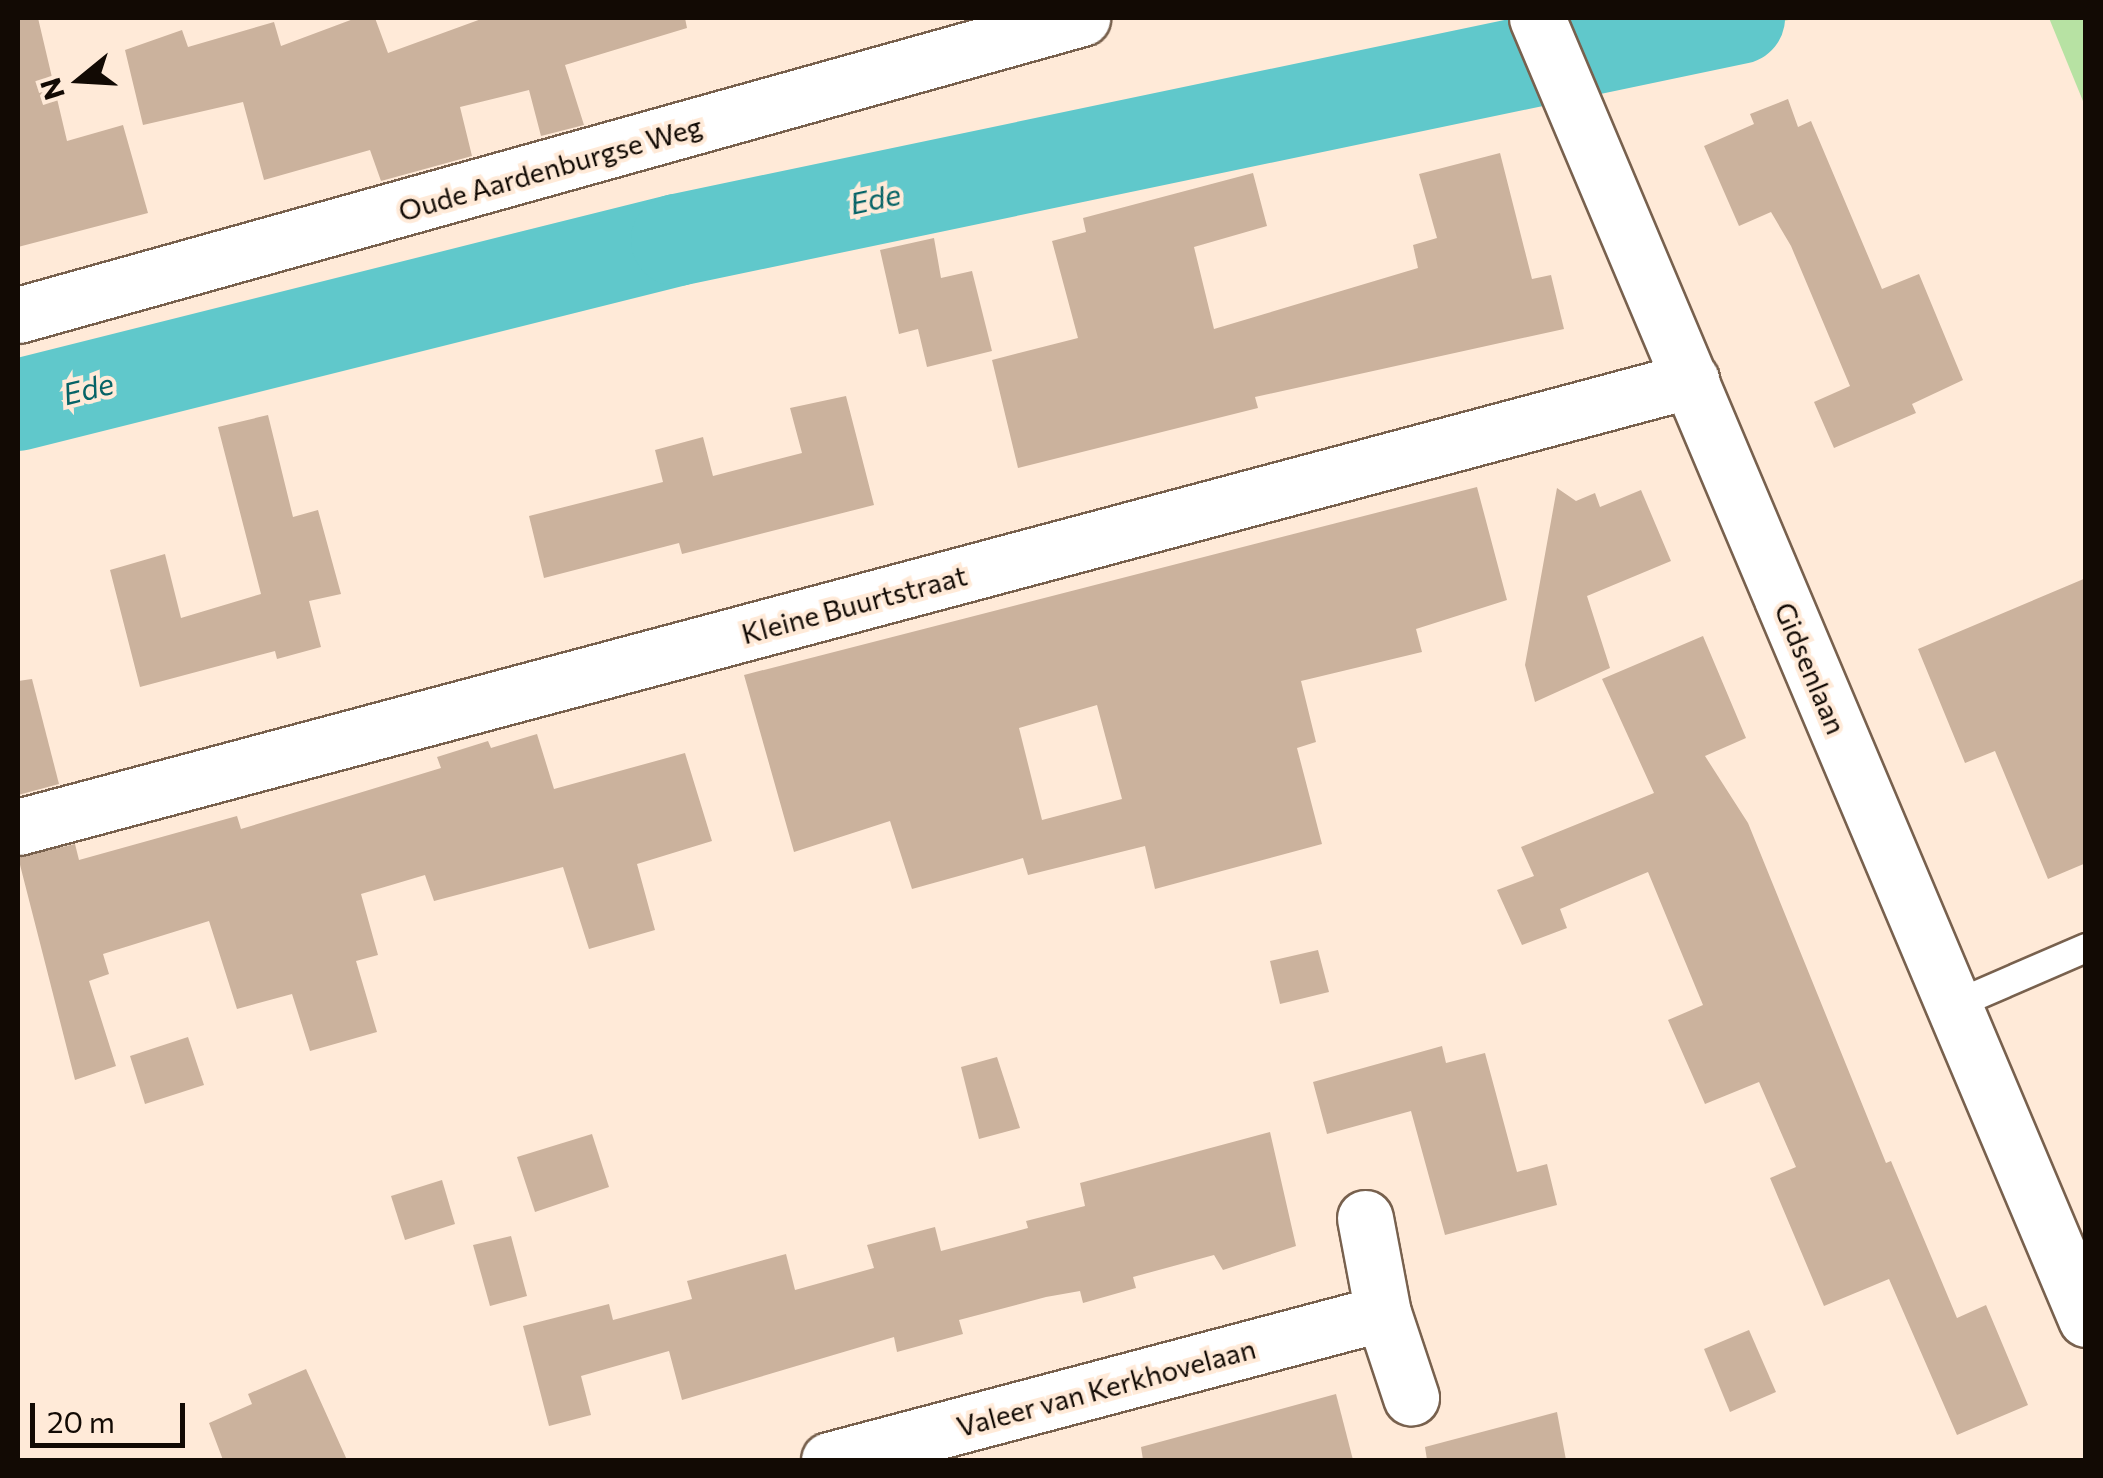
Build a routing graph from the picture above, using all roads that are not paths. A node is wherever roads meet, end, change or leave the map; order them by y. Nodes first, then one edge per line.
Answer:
1 (1082, 18) edge
2 (1537, 18) edge
3 (18, 315) edge
4 (1691, 380) junction
5 (18, 827) edge
6 (2086, 948) edge
7 (1952, 1006) junction
8 (1365, 1218) dead end
9 (1383, 1312) junction
10 (2086, 1319) edge
11 (1410, 1397) dead end
12 (829, 1460) edge

1 - 3 street, Oude Aardenburgse Weg
2 - 4 street, Gidsenlaan
4 - 5 street, Kleine Buurtstraat
4 - 7 street, Gidsenlaan
6 - 7 lane
7 - 10 street, Gidsenlaan
8 - 9 street
9 - 11 street
9 - 12 street, Valeer van Kerkhovelaan

